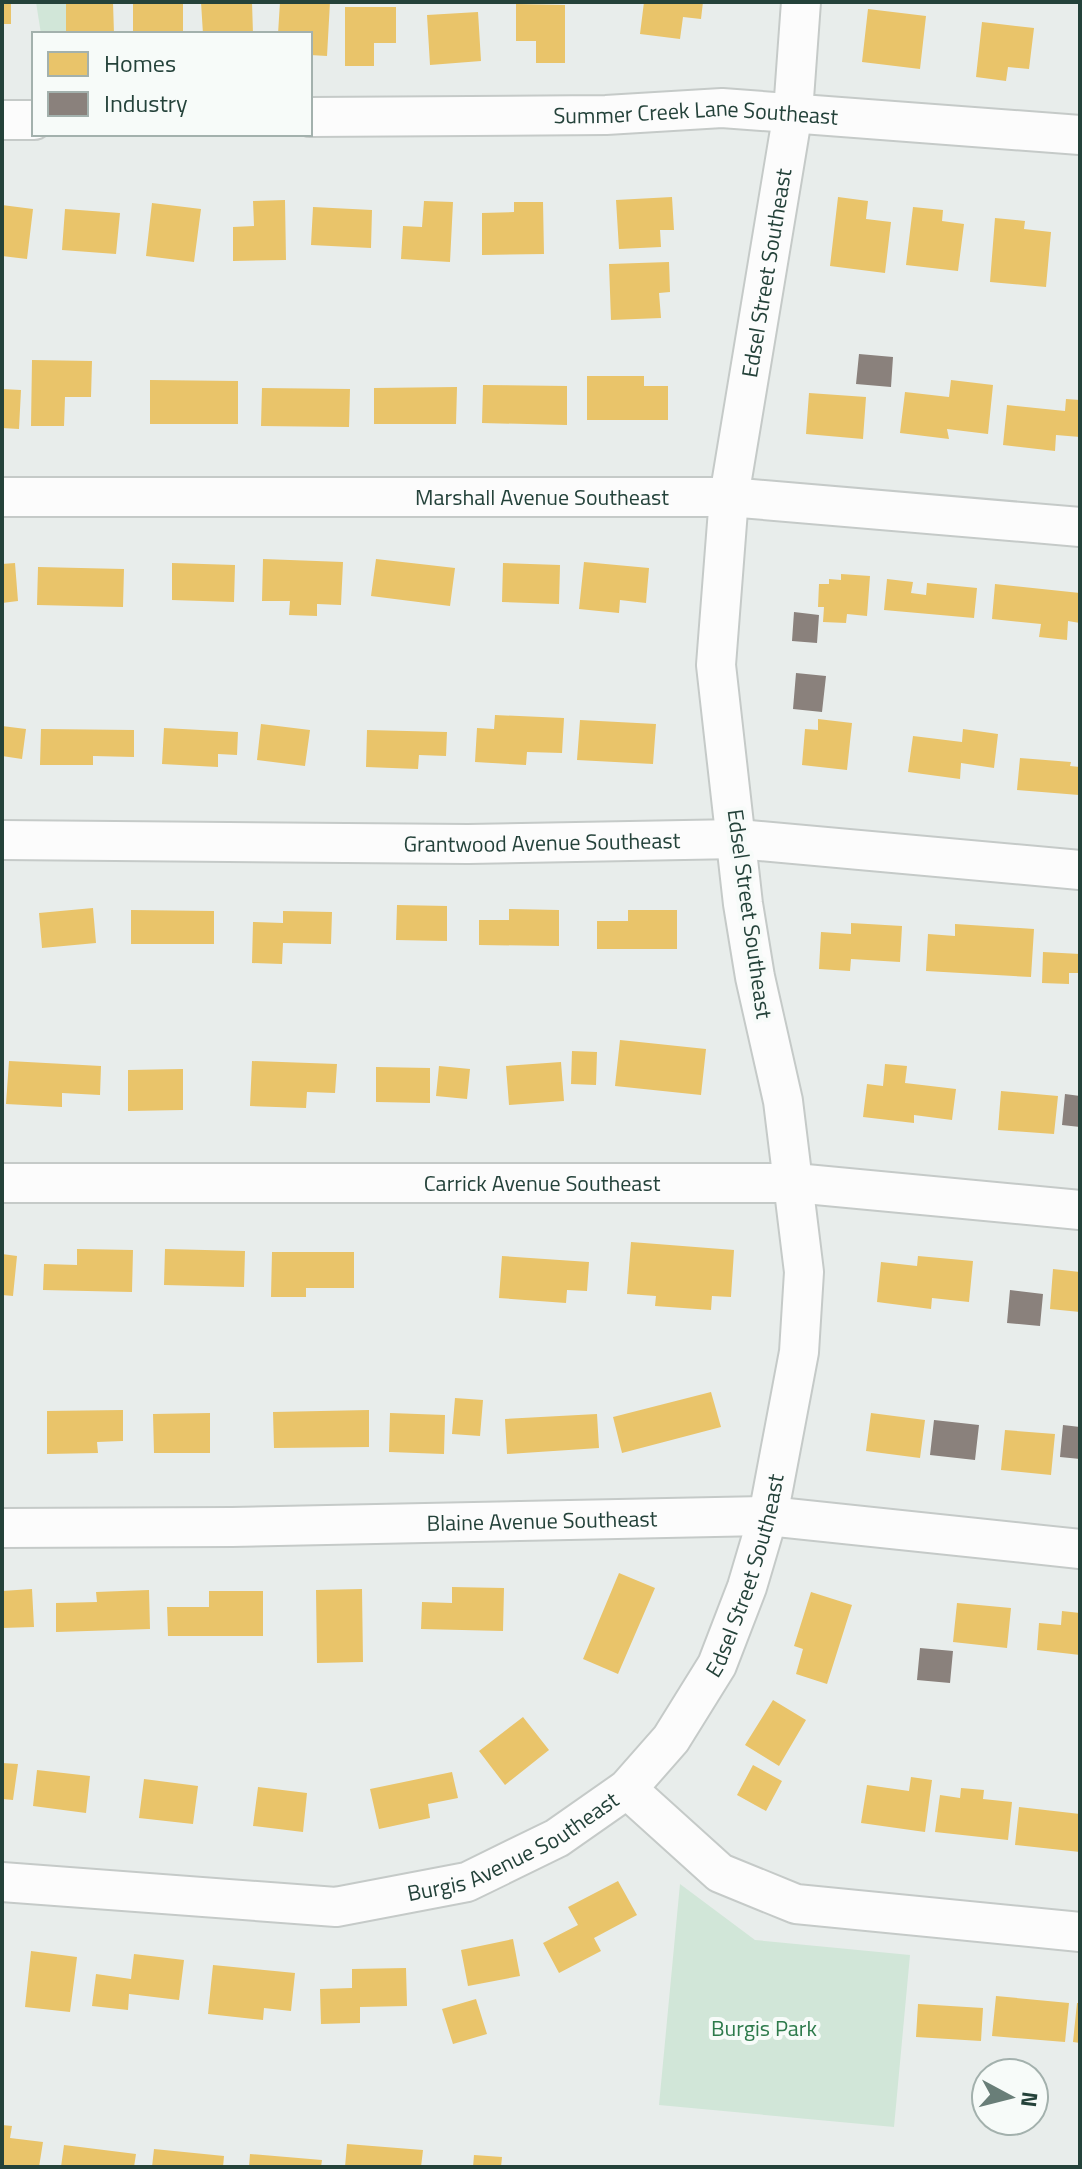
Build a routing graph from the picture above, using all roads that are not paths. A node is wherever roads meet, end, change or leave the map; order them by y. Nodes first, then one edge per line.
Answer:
1 (801, 2) edge
2 (793, 112) junction
3 (312, 117) edge
4 (2, 120) edge
5 (32, 120) edge
6 (1080, 135) edge
7 (2, 497) edge
8 (729, 497) junction
9 (1080, 527) edge
10 (738, 839) junction
11 (2, 840) edge
12 (1080, 870) edge
13 (2, 1183) edge
14 (795, 1183) junction
15 (1080, 1210) edge
16 (768, 1516) junction
17 (2, 1528) edge
18 (1080, 1549) edge
19 (627, 1789) junction
20 (2, 1882) edge
21 (1080, 1932) edge

1 - 2 street, Edsel Street Southeast
2 - 3 street, Summer Creek Lane Southeast
2 - 6 street, Summer Creek Lane Southeast
2 - 8 street, Edsel Street Southeast
4 - 5 street
7 - 8 street, Marshall Avenue Southeast
8 - 9 street, Marshall Avenue Southeast
8 - 10 street, Edsel Street Southeast
10 - 11 street, Grantwood Avenue Southeast
10 - 12 street, Grantwood Avenue Southeast
10 - 14 street, Edsel Street Southeast
13 - 14 street, Carrick Avenue Southeast
14 - 15 street, Carrick Avenue Southeast
14 - 16 street, Edsel Street Southeast
16 - 17 street, Blaine Avenue Southeast
16 - 18 street, Blaine Avenue Southeast
16 - 19 street, Edsel Street Southeast
19 - 20 street, Burgis Avenue Southeast
19 - 21 street, Burgis Avenue Southeast

